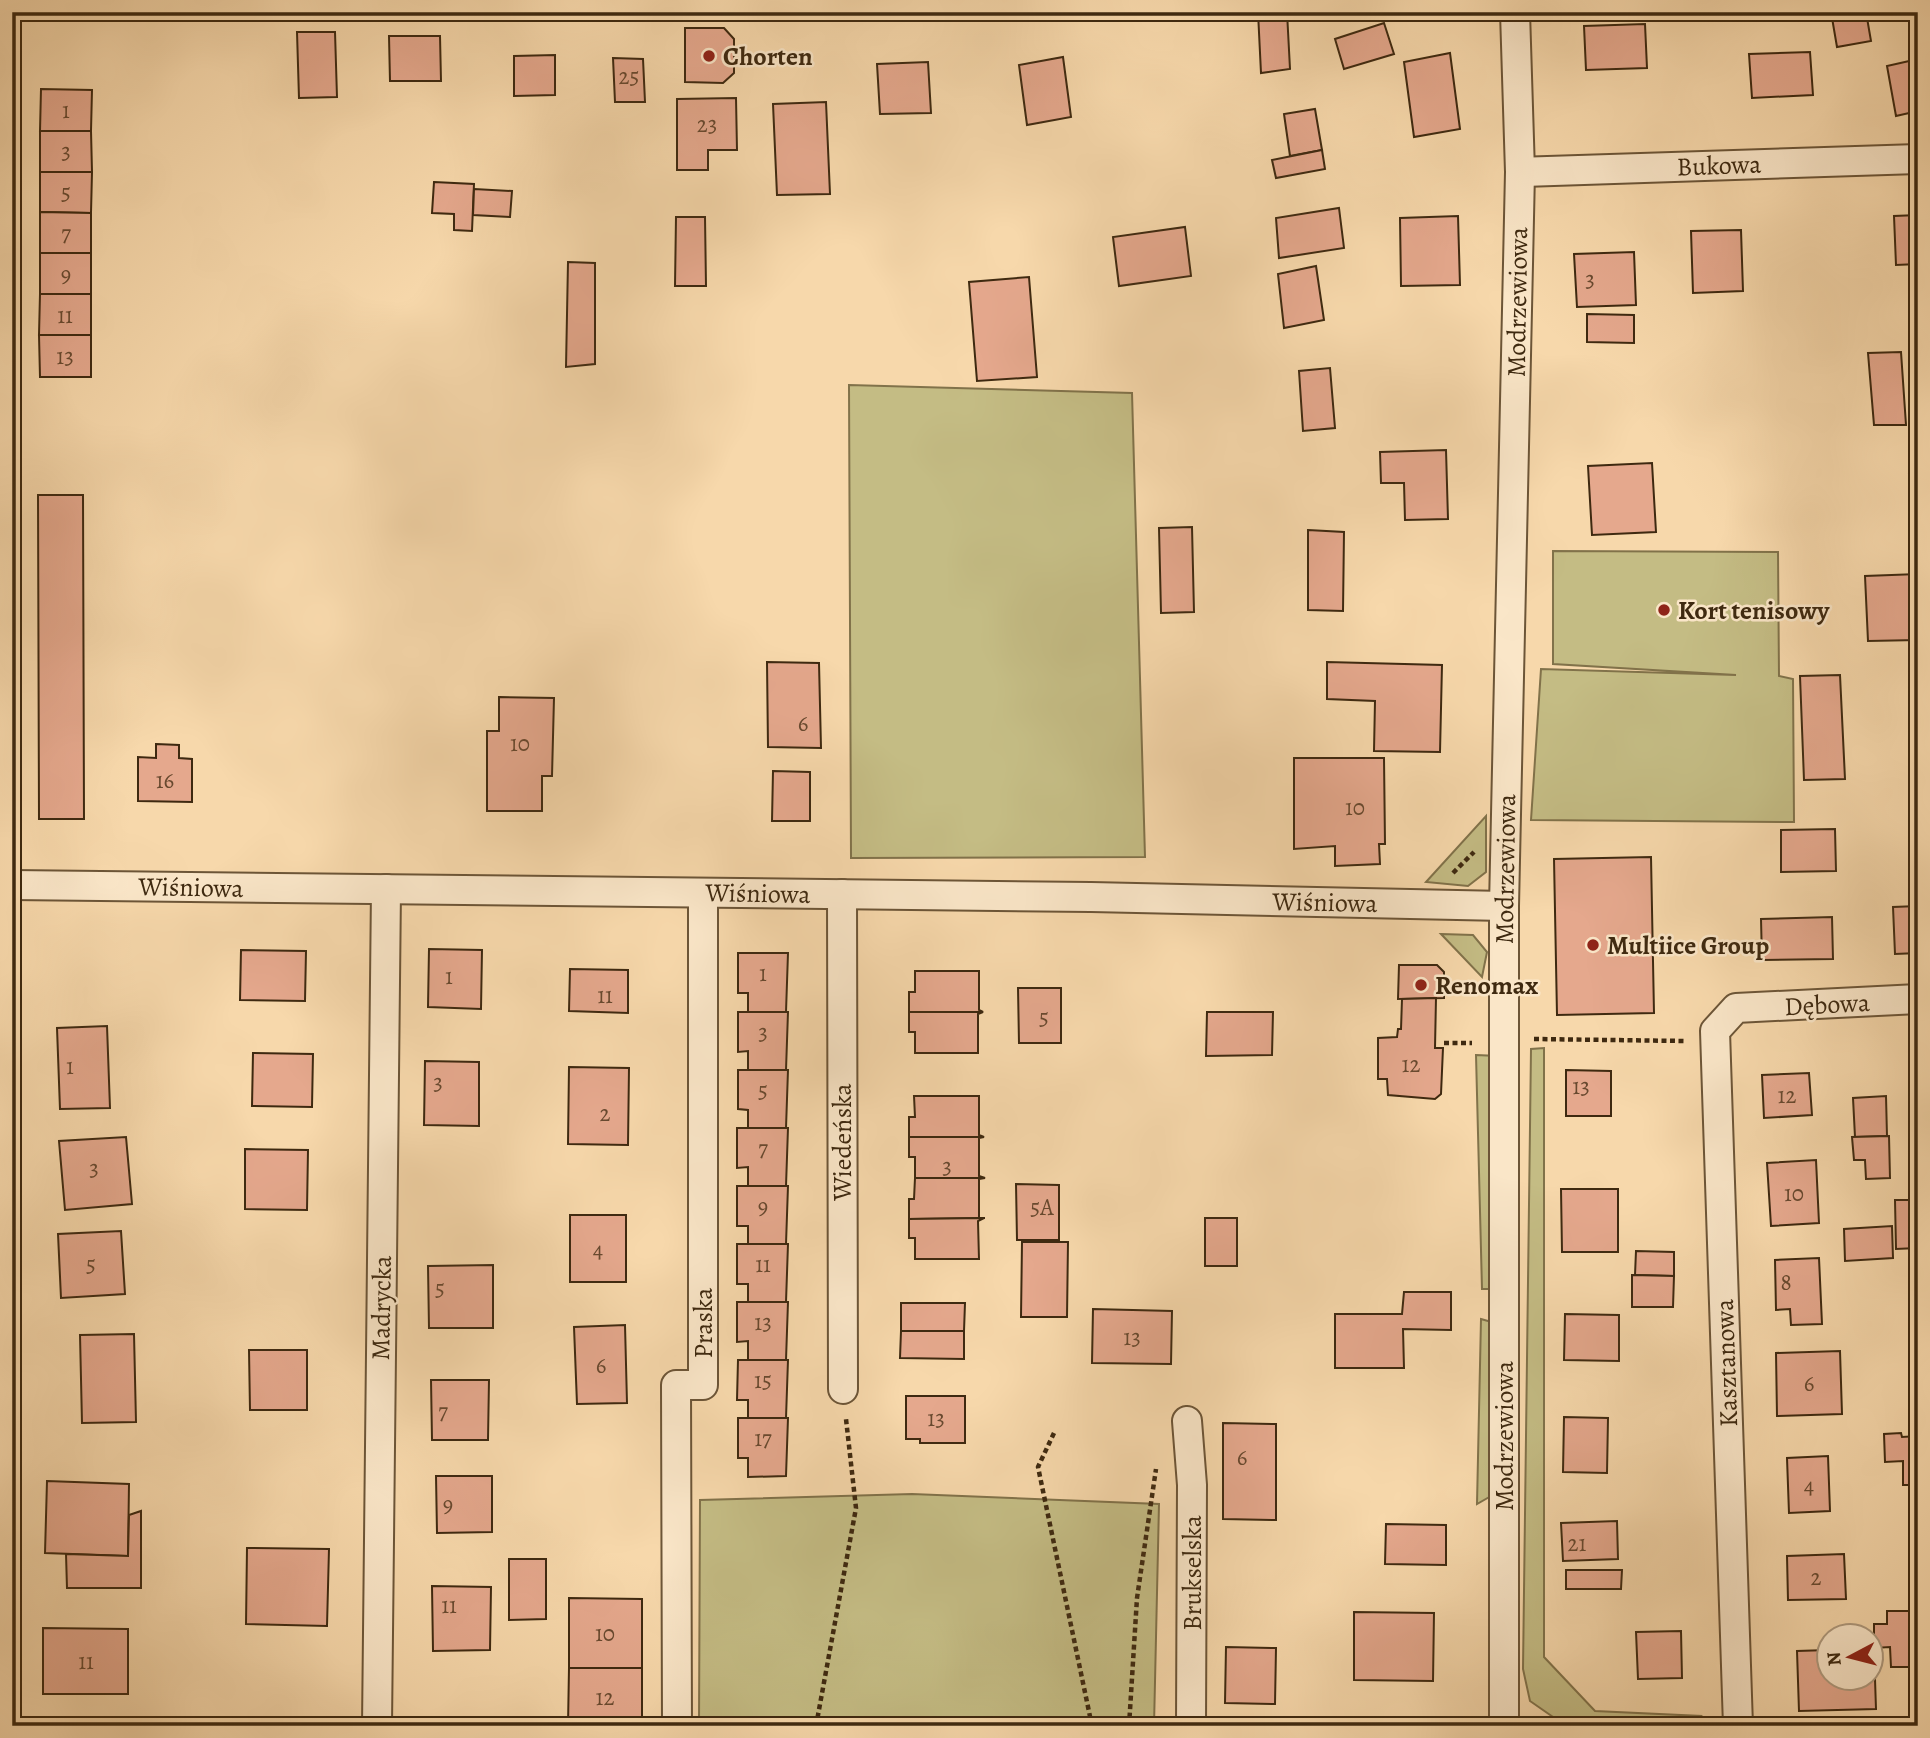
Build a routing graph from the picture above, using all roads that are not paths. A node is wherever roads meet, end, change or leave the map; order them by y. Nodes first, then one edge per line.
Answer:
1 (1515, 12) edge
2 (1918, 159) edge
3 (1520, 172) junction
4 (12, 884) edge
5 (386, 889) junction
6 (703, 893) junction
7 (842, 894) junction
8 (1504, 906) junction
9 (1918, 999) edge
10 (1736, 1008) joint
11 (843, 1389) road end
12 (1187, 1421) dead end
13 (377, 1726) edge
14 (677, 1726) edge
15 (1191, 1726) edge
16 (1504, 1726) edge
17 (1738, 1726) edge

1 - 3 street, Modrzewiowa
2 - 3 street, Bukowa
3 - 8 street, Modrzewiowa
4 - 5 street, Wiśniowa
5 - 6 street, Wiśniowa
5 - 13 street, Madrycka
6 - 7 street, Wiśniowa
6 - 14 street, Praska
7 - 8 street, Wiśniowa
7 - 11 street, Wiedeńska
8 - 16 street, Modrzewiowa
9 - 10 street, Dębowa
10 - 17 street, Kasztanowa
12 - 15 street, Brukselska

